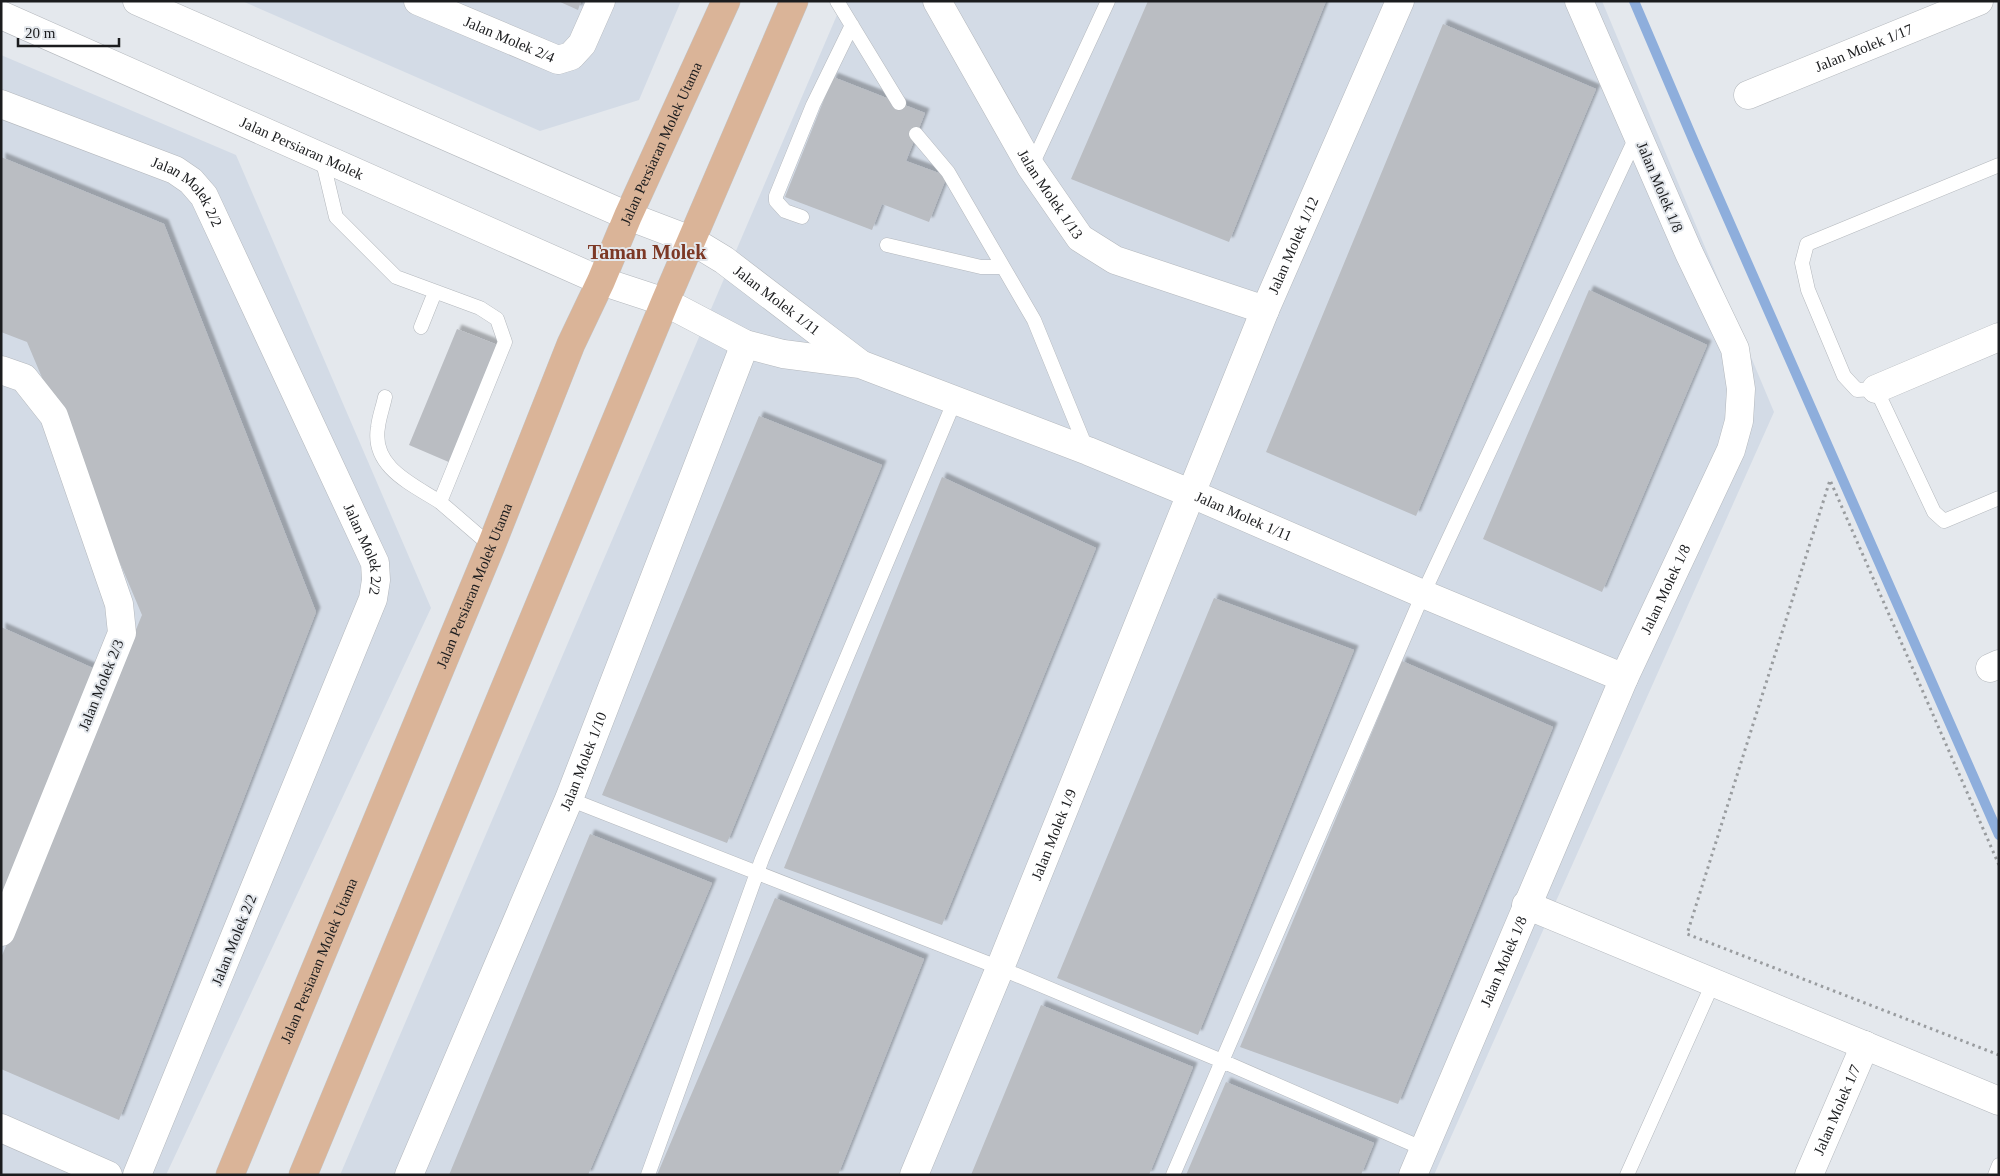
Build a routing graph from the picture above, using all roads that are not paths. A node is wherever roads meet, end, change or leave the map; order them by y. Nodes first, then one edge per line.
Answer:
1 (137, 1) edge
2 (418, 1) edge
3 (601, 1) edge
4 (726, 1) edge
5 (794, 1) edge
6 (837, 1) edge
7 (937, 1) edge
8 (1108, 1) edge
9 (1400, 1) edge
10 (1579, 1) edge
11 (1979, 1) edge
12 (1, 16) edge
13 (852, 25) junction
14 (1748, 95) dead end
15 (899, 103) dead end
16 (1, 104) edge
17 (916, 134) dead end
18 (1637, 134) junction
19 (322, 158) junction
20 (1999, 165) edge
21 (1031, 167) junction
22 (628, 216) junction
23 (802, 217) dead end
24 (691, 240) junction
25 (887, 245) dead end
26 (1003, 267) junction
27 (601, 281) junction
28 (435, 292) junction
29 (665, 302) junction
30 (1265, 310) junction
31 (421, 327) dead end
32 (1999, 337) edge
33 (745, 344) junction
34 (860, 364) junction
35 (1, 370) edge
36 (1876, 388) junction
37 (385, 397) dead end
38 (955, 400) junction
39 (1088, 451) junction
40 (1192, 494) junction
41 (1999, 498) edge
42 (440, 502) junction
43 (492, 546) junction
44 (1423, 594) junction
45 (1624, 678) junction
46 (570, 799) junction
47 (758, 872) junction
48 (1526, 905) junction
49 (1, 932) edge
50 (1000, 968) junction
51 (1713, 983) junction
52 (1865, 1045) junction
53 (1222, 1061) junction
54 (1999, 1101) edge
55 (1, 1128) edge
56 (1424, 1149) junction
57 (1999, 1165) edge
58 (306, 1172) edge
59 (108, 1175) edge
60 (137, 1175) edge
61 (230, 1175) edge
62 (408, 1175) edge
63 (648, 1175) edge
64 (914, 1175) edge
65 (1172, 1175) edge
66 (1413, 1175) edge
67 (1627, 1175) edge
68 (1809, 1175) edge
69 (1994, 1175) edge

1 - 22 street
2 - 3 street, Jalan Molek 2/4
4 - 22 main road, Jalan Persiaran Molek Utama
5 - 24 main road
6 - 13 lane
7 - 21 street, Jalan Molek 1/13
8 - 21 lane
9 - 30 street, Jalan Molek 1/12
10 - 18 street, Jalan Molek 1/8
11 - 14 street, Jalan Molek 1/17
12 - 19 street, Jalan Persiaran Molek
13 - 15 lane
13 - 23 lane
16 - 60 street, Jalan Molek 2/2
17 - 26 lane
18 - 44 lane
18 - 45 street, Jalan Molek 1/8
19 - 27 street, Jalan Persiaran Molek
19 - 28 lane
20 - 36 lane
21 - 30 street, Jalan Molek 1/13
22 - 24 street, Jalan Molek 1/11
22 - 27 main road, Jalan Persiaran Molek Utama
24 - 29 main road
24 - 34 street, Jalan Molek 1/11
25 - 26 lane
26 - 39 lane
27 - 29 street, Jalan Persiaran Molek
27 - 43 main road, Jalan Persiaran Molek Utama
28 - 31 lane
28 - 42 lane
29 - 33 street, Jalan Molek 1/11
29 - 58 main road
30 - 40 street, Jalan Molek 1/12
32 - 36 street
33 - 34 street, Jalan Molek 1/11
33 - 46 street, Jalan Molek 1/10
34 - 38 street, Jalan Molek 1/11
35 - 49 street, Jalan Molek 2/3
36 - 41 lane
37 - 42 lane
38 - 39 street, Jalan Molek 1/11
38 - 47 lane
39 - 40 street, Jalan Molek 1/11
40 - 44 street, Jalan Molek 1/11
40 - 50 street, Jalan Molek 1/9
42 - 43 lane
43 - 61 main road, Jalan Persiaran Molek Utama
44 - 45 street, Jalan Molek 1/11
44 - 53 lane
45 - 48 street, Jalan Molek 1/8
46 - 47 lane
46 - 62 street, Jalan Molek 1/10
47 - 50 lane
47 - 63 lane
48 - 51 street
48 - 56 street, Jalan Molek 1/8
50 - 53 lane
50 - 64 street, Jalan Molek 1/9
51 - 52 street
51 - 67 lane
52 - 54 street
52 - 68 street, Jalan Molek 1/7
53 - 56 lane
53 - 65 lane
55 - 59 street
56 - 66 street, Jalan Molek 1/8
57 - 69 lane

